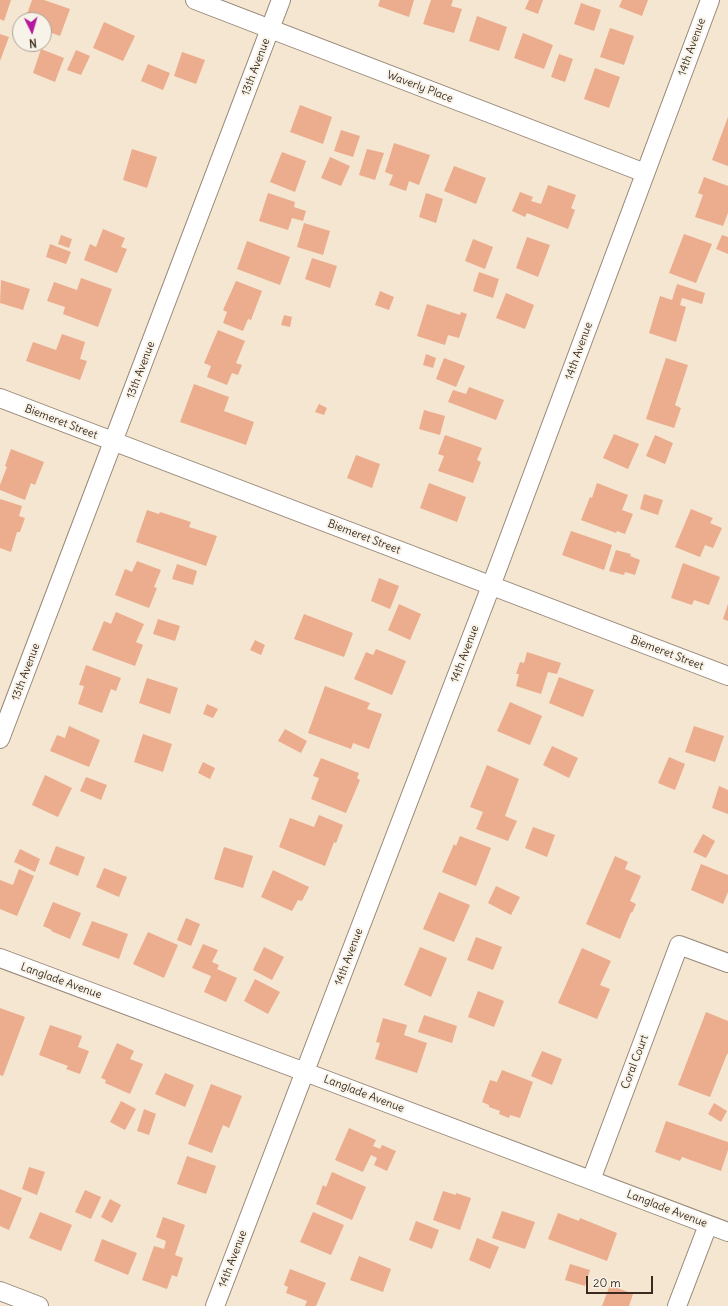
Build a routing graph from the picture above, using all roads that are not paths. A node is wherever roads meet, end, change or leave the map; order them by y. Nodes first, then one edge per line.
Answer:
1 (195, 0) edge
2 (282, 0) edge
3 (710, 0) edge
4 (270, 29) junction
5 (645, 173) junction
6 (0, 398) edge
7 (114, 442) junction
8 (491, 586) junction
9 (728, 676) edge
10 (0, 739) edge
11 (0, 958) edge
12 (728, 963) edge
13 (305, 1072) junction
14 (591, 1180) junction
15 (708, 1224) junction
16 (728, 1232) edge
17 (0, 1291) edge
18 (38, 1306) edge
19 (215, 1306) edge
20 (677, 1306) edge

1 - 4 street, Waverly Place
2 - 4 street, 13th Avenue
3 - 5 street, 14th Avenue
4 - 5 street, Waverly Place
4 - 7 street, 13th Avenue
5 - 8 street, 14th Avenue
6 - 7 street, Biemeret Street
7 - 8 street, Biemeret Street
7 - 10 street, 13th Avenue
8 - 9 street, Biemeret Street
8 - 13 street, 14th Avenue
11 - 13 street, Langlade Avenue
12 - 14 street, Coral Court
13 - 14 street, Langlade Avenue
13 - 19 street, 14th Avenue
14 - 15 street, Langlade Avenue
15 - 16 street, Langlade Avenue
15 - 20 street
17 - 18 street

